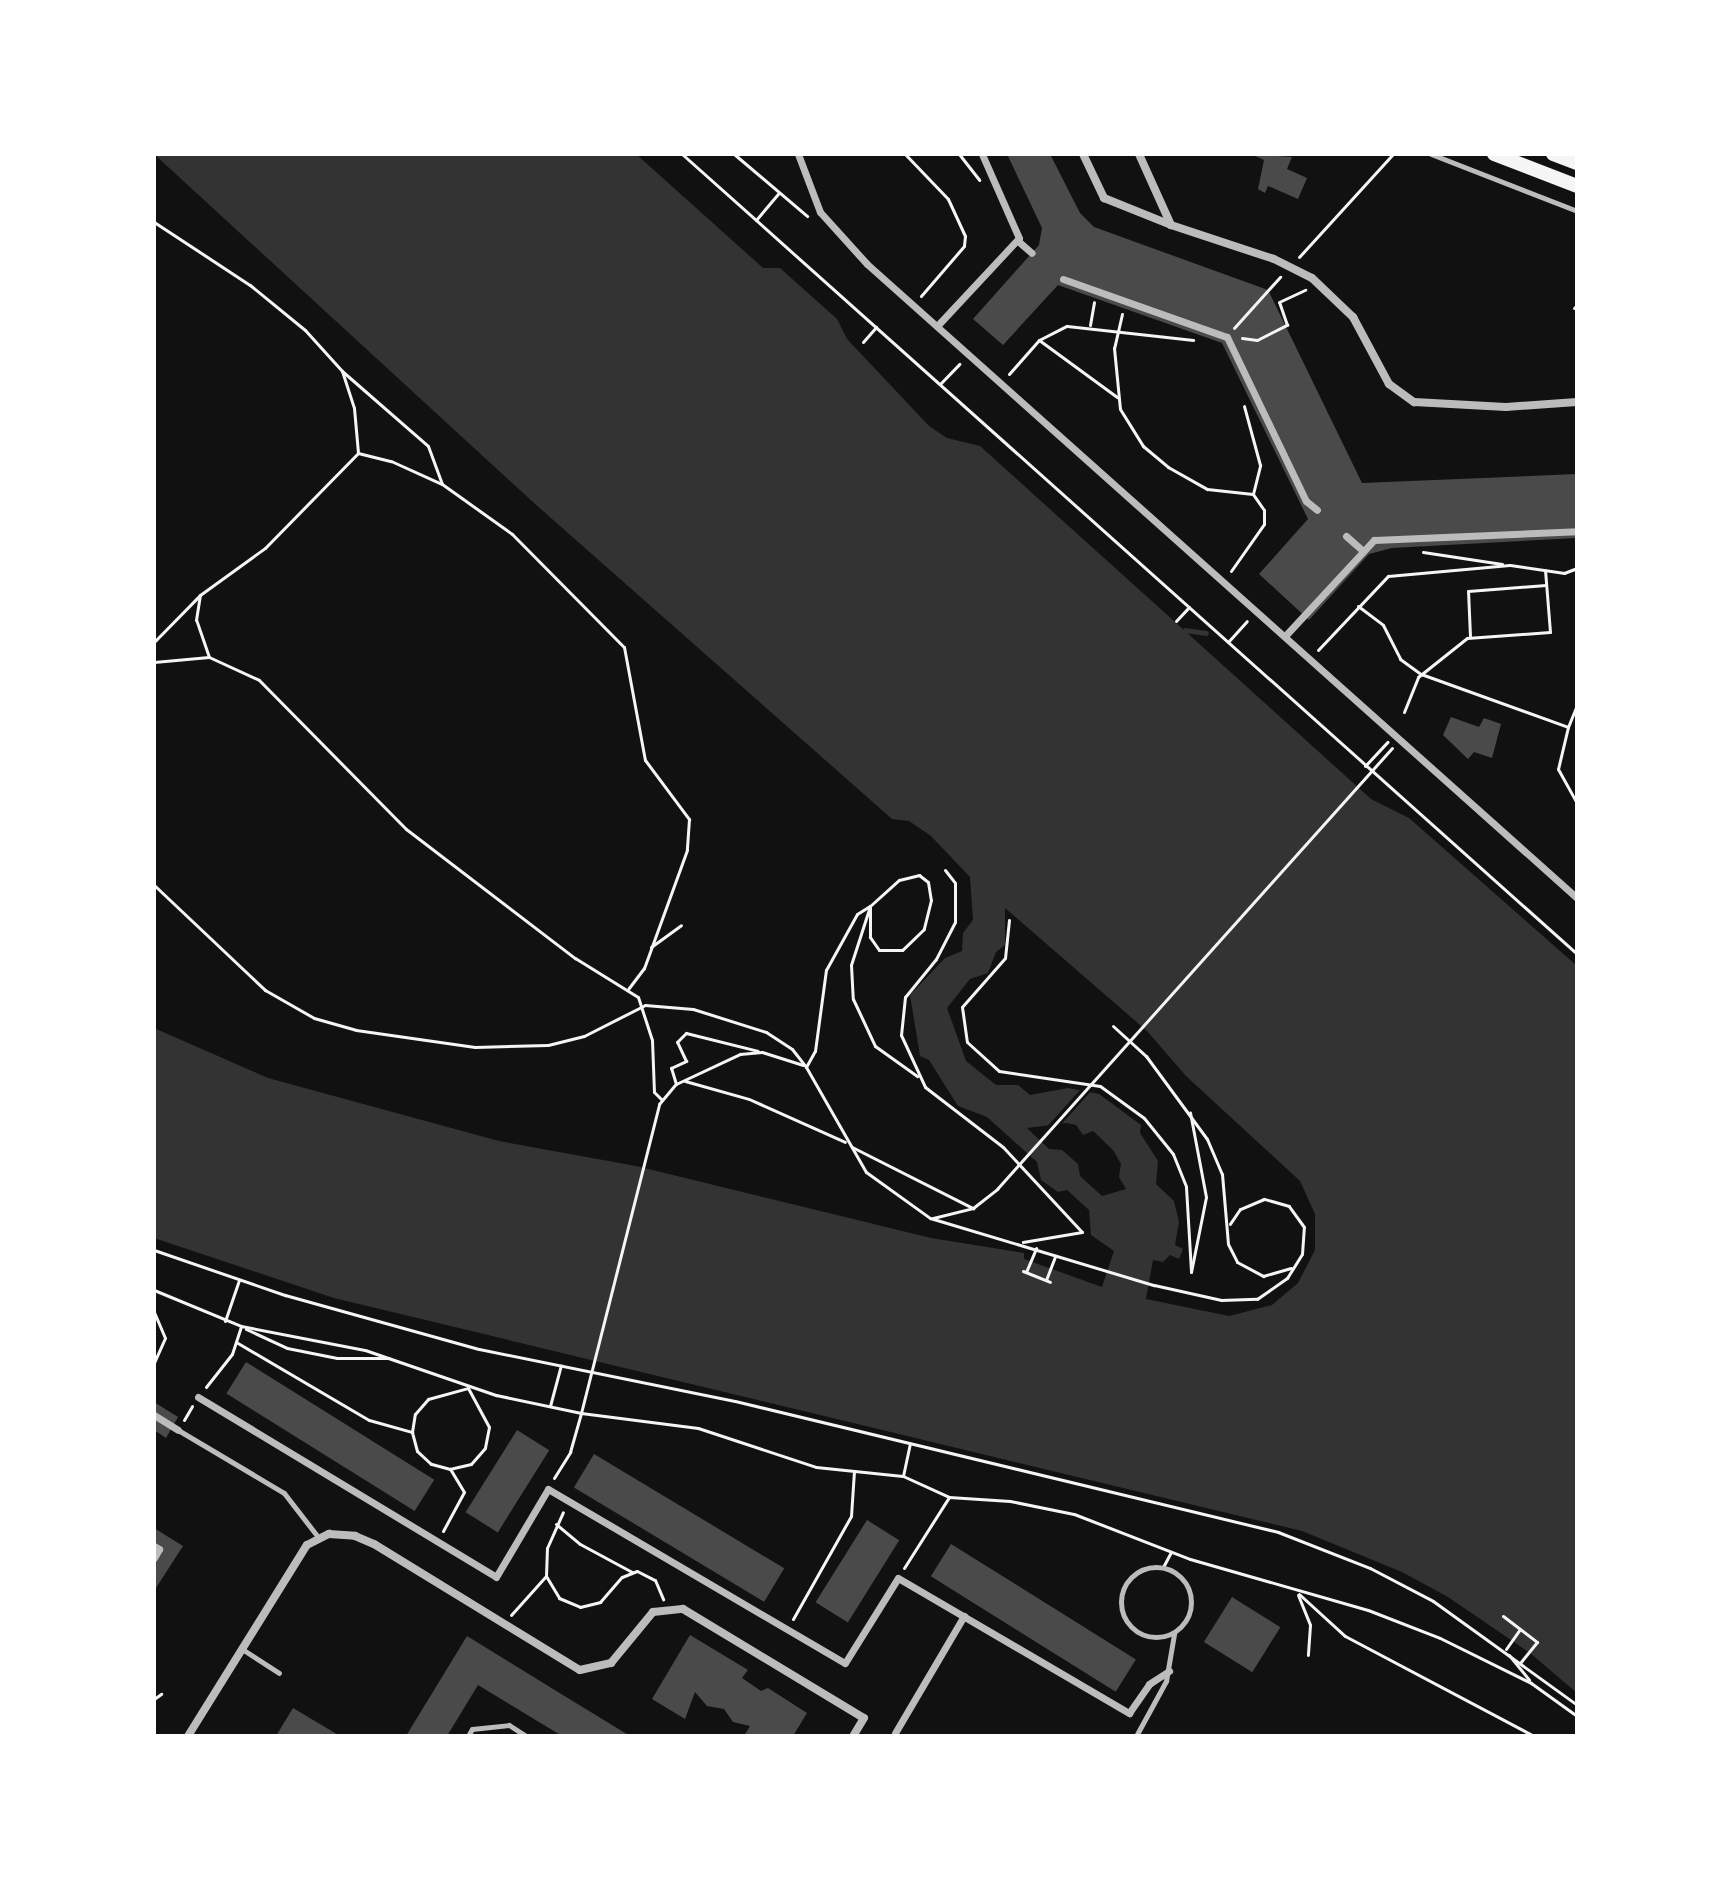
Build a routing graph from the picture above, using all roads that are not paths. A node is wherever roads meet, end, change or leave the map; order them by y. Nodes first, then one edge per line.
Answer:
1 (798, 154) edge
2 (982, 154) edge
3 (1083, 154) edge
4 (1139, 154) edge
5 (1431, 154) edge
6 (1494, 154) edge
7 (1553, 154) edge
8 (1577, 163) edge
9 (1577, 186) edge
10 (1577, 211) edge
11 (1171, 225) junction
12 (1018, 241) junction
13 (1032, 253) dead end
14 (1063, 279) dead end
15 (937, 326) junction
16 (1577, 402) edge
17 (1317, 510) dead end
18 (1577, 531) edge
19 (1346, 536) dead end
20 (1362, 550) junction
21 (1285, 636) junction
22 (1577, 898) edge
23 (198, 1397) road end
24 (154, 1415) edge
25 (178, 1430) joint
26 (318, 1537) junction
27 (154, 1546) edge
28 (154, 1558) edge
29 (964, 1616) junction
30 (1174, 1634) junction
31 (242, 1649) junction
32 (1169, 1671) junction
33 (279, 1673) dead end
34 (200, 1717) junction
35 (895, 1733) dead end
36 (188, 1736) edge
37 (197, 1736) edge
38 (468, 1736) edge
39 (526, 1736) edge
40 (853, 1736) edge
41 (1136, 1736) edge

1 - 15 street
2 - 12 street
3 - 11 street
4 - 11 street
5 - 10 lane
6 - 9 main road
7 - 8 main road
11 - 16 street
12 - 13 street
12 - 15 street
14 - 17 street
15 - 21 street
18 - 20 street
19 - 20 street
20 - 21 street
21 - 22 street
23 - 29 street
24 - 25 street
25 - 26 lane
26 - 31 street
26 - 40 street
27 - 28 street
29 - 32 street
29 - 35 street
30 - 30 lane
30 - 32 lane
31 - 33 lane
31 - 34 street
32 - 41 lane
34 - 36 street
34 - 37 street
38 - 39 lane

